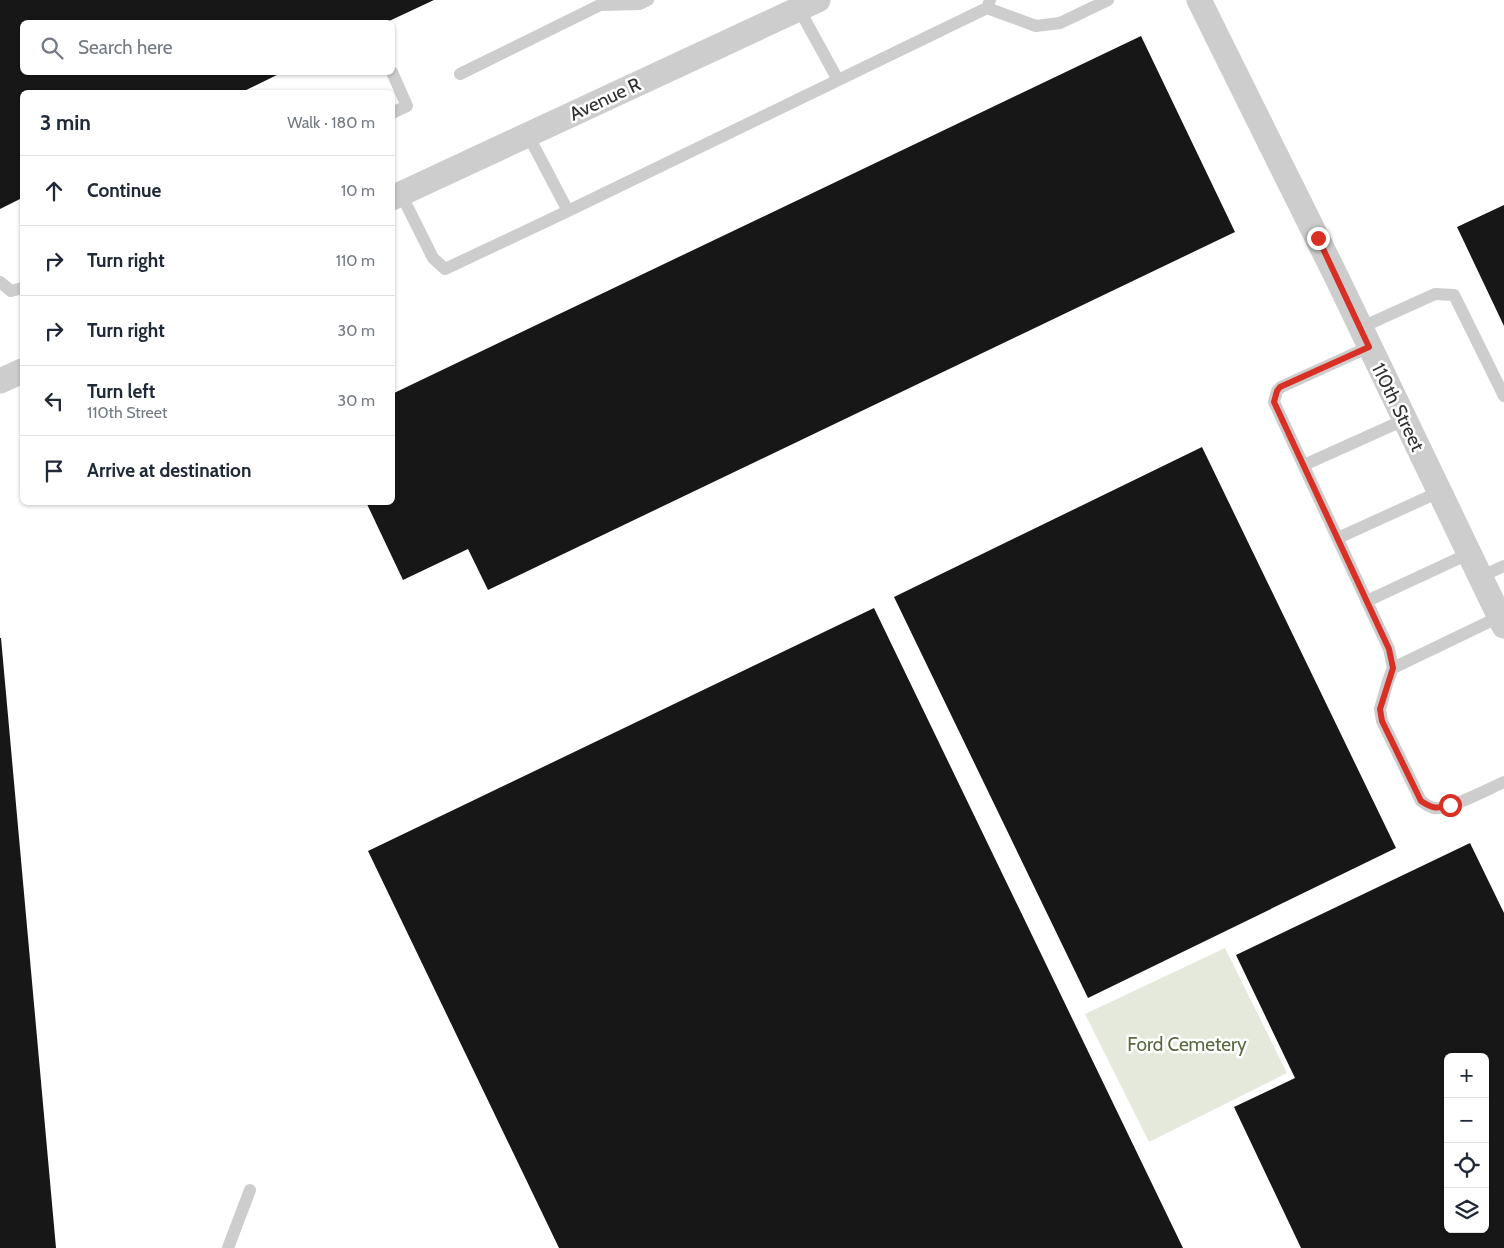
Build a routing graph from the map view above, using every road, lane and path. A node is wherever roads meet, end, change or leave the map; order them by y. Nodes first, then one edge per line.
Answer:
1 (648, 0) edge
2 (1108, 0) edge
3 (1198, 0) edge
4 (809, 4) edge
5 (988, 4) edge
6 (460, 74) dead end
7 (393, 75) edge
8 (838, 80) junction
9 (395, 112) edge
10 (528, 135) junction
11 (397, 196) edge
12 (568, 211) junction
13 (0, 282) edge
14 (20, 288) edge
15 (1365, 337) junction
16 (20, 372) edge
17 (0, 381) edge
18 (1504, 396) edge
19 (1404, 420) junction
20 (1304, 465) junction
21 (1439, 492) junction
22 (1338, 538) junction
23 (1468, 554) junction
24 (1504, 566) edge
25 (1480, 577) junction
26 (1367, 601) junction
27 (1502, 622) edge
28 (1393, 668) junction
29 (1504, 782) edge
30 (250, 1190) dead end
31 (228, 1248) edge

1 - 6 lane
2 - 5 lane
3 - 15 street, 110th Street
4 - 8 lane
4 - 10 street, Avenue R
5 - 8 lane
7 - 9 lane
8 - 12 lane
10 - 11 street, Avenue R
10 - 12 lane
11 - 12 lane
13 - 14 lane
15 - 18 lane
15 - 19 street, 110th Street
15 - 20 lane
16 - 17 street
19 - 20 lane
19 - 21 street, 110th Street
20 - 22 lane
21 - 22 lane
21 - 23 street, 110th Street
22 - 26 lane
23 - 25 street, 110th Street
23 - 26 lane
24 - 25 lane
25 - 27 street, 110th Street
26 - 28 lane
27 - 28 lane
28 - 29 lane
30 - 31 lane

